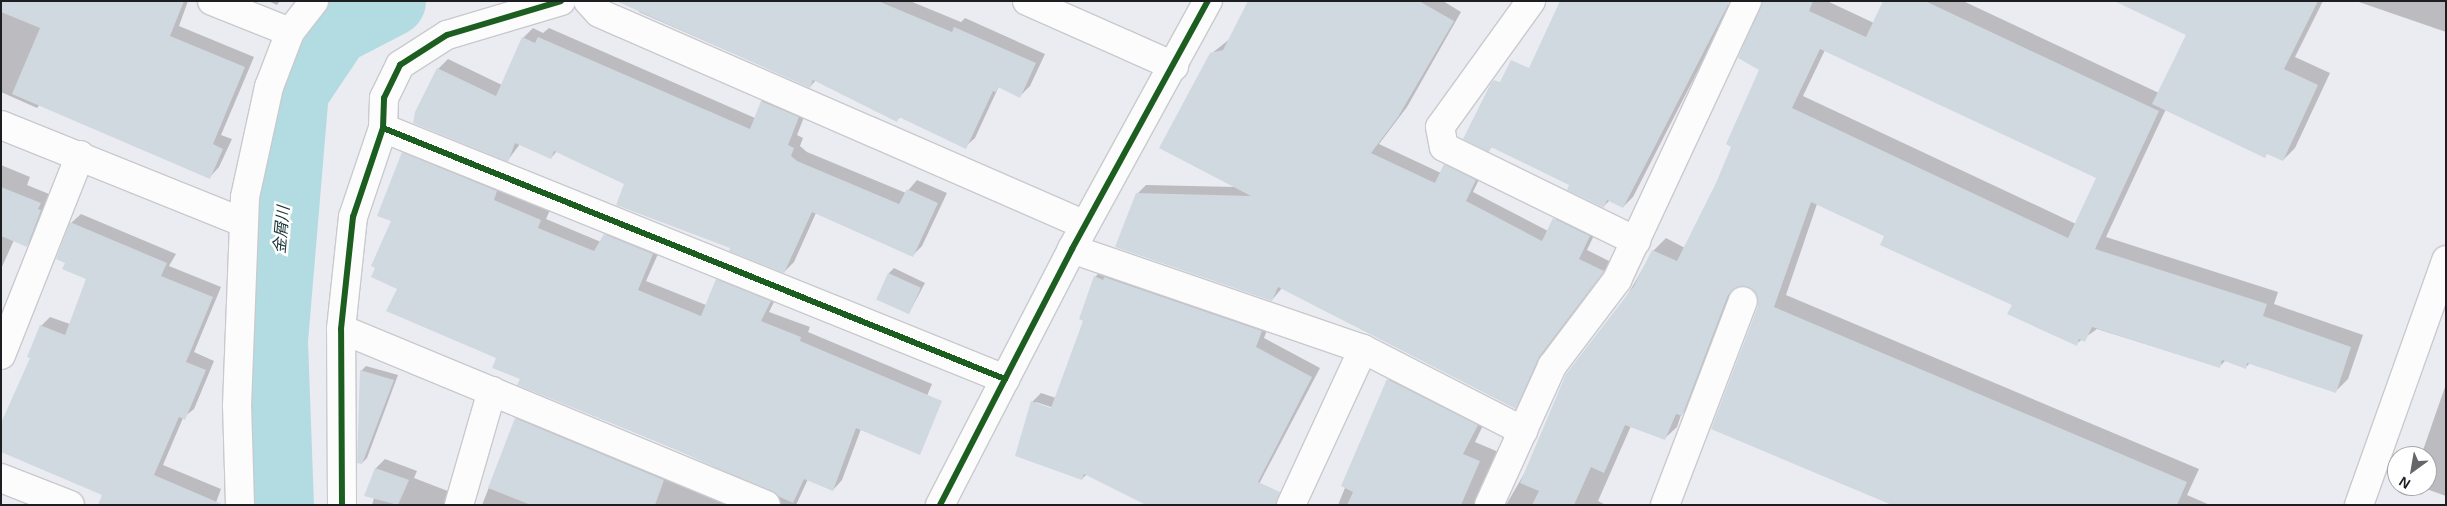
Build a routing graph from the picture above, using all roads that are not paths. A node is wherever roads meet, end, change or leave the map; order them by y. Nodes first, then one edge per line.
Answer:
1 (212, 1) edge
2 (314, 1) edge
3 (561, 1) edge
4 (588, 1) edge
5 (1027, 1) edge
6 (1208, 1) edge
7 (1531, 1) edge
8 (1747, 1) edge
9 (290, 32) junction
10 (1174, 66) junction
11 (1, 125) edge
12 (383, 128) junction
13 (80, 155) junction
14 (242, 222) junction
15 (1085, 225) junction
16 (1636, 241) junction
17 (1072, 249) junction
18 (2446, 260) edge
19 (1743, 301) dead end
20 (341, 328) junction
21 (1363, 349) junction
22 (1, 355) edge
23 (1004, 379) junction
24 (492, 391) junction
25 (1523, 431) junction
26 (1, 478) edge
27 (70, 505) edge
28 (240, 505) edge
29 (342, 505) edge
30 (459, 505) edge
31 (766, 505) edge
32 (940, 505) edge
33 (1291, 505) edge
34 (1489, 505) edge
35 (1665, 505) edge
36 (2359, 505) edge

1 - 9 street
2 - 9 street
3 - 12 street
4 - 15 street
5 - 10 street
6 - 10 street
7 - 16 street
8 - 16 street
9 - 14 street
10 - 15 street
11 - 13 street
12 - 20 street
12 - 23 street
13 - 14 street
13 - 22 street
14 - 28 street
15 - 17 street
16 - 25 street
17 - 21 street
17 - 23 street
18 - 36 street
19 - 35 street
20 - 24 street
20 - 29 street
21 - 25 street
21 - 33 street
23 - 32 street
24 - 30 street
24 - 31 street
25 - 34 street
26 - 27 street

